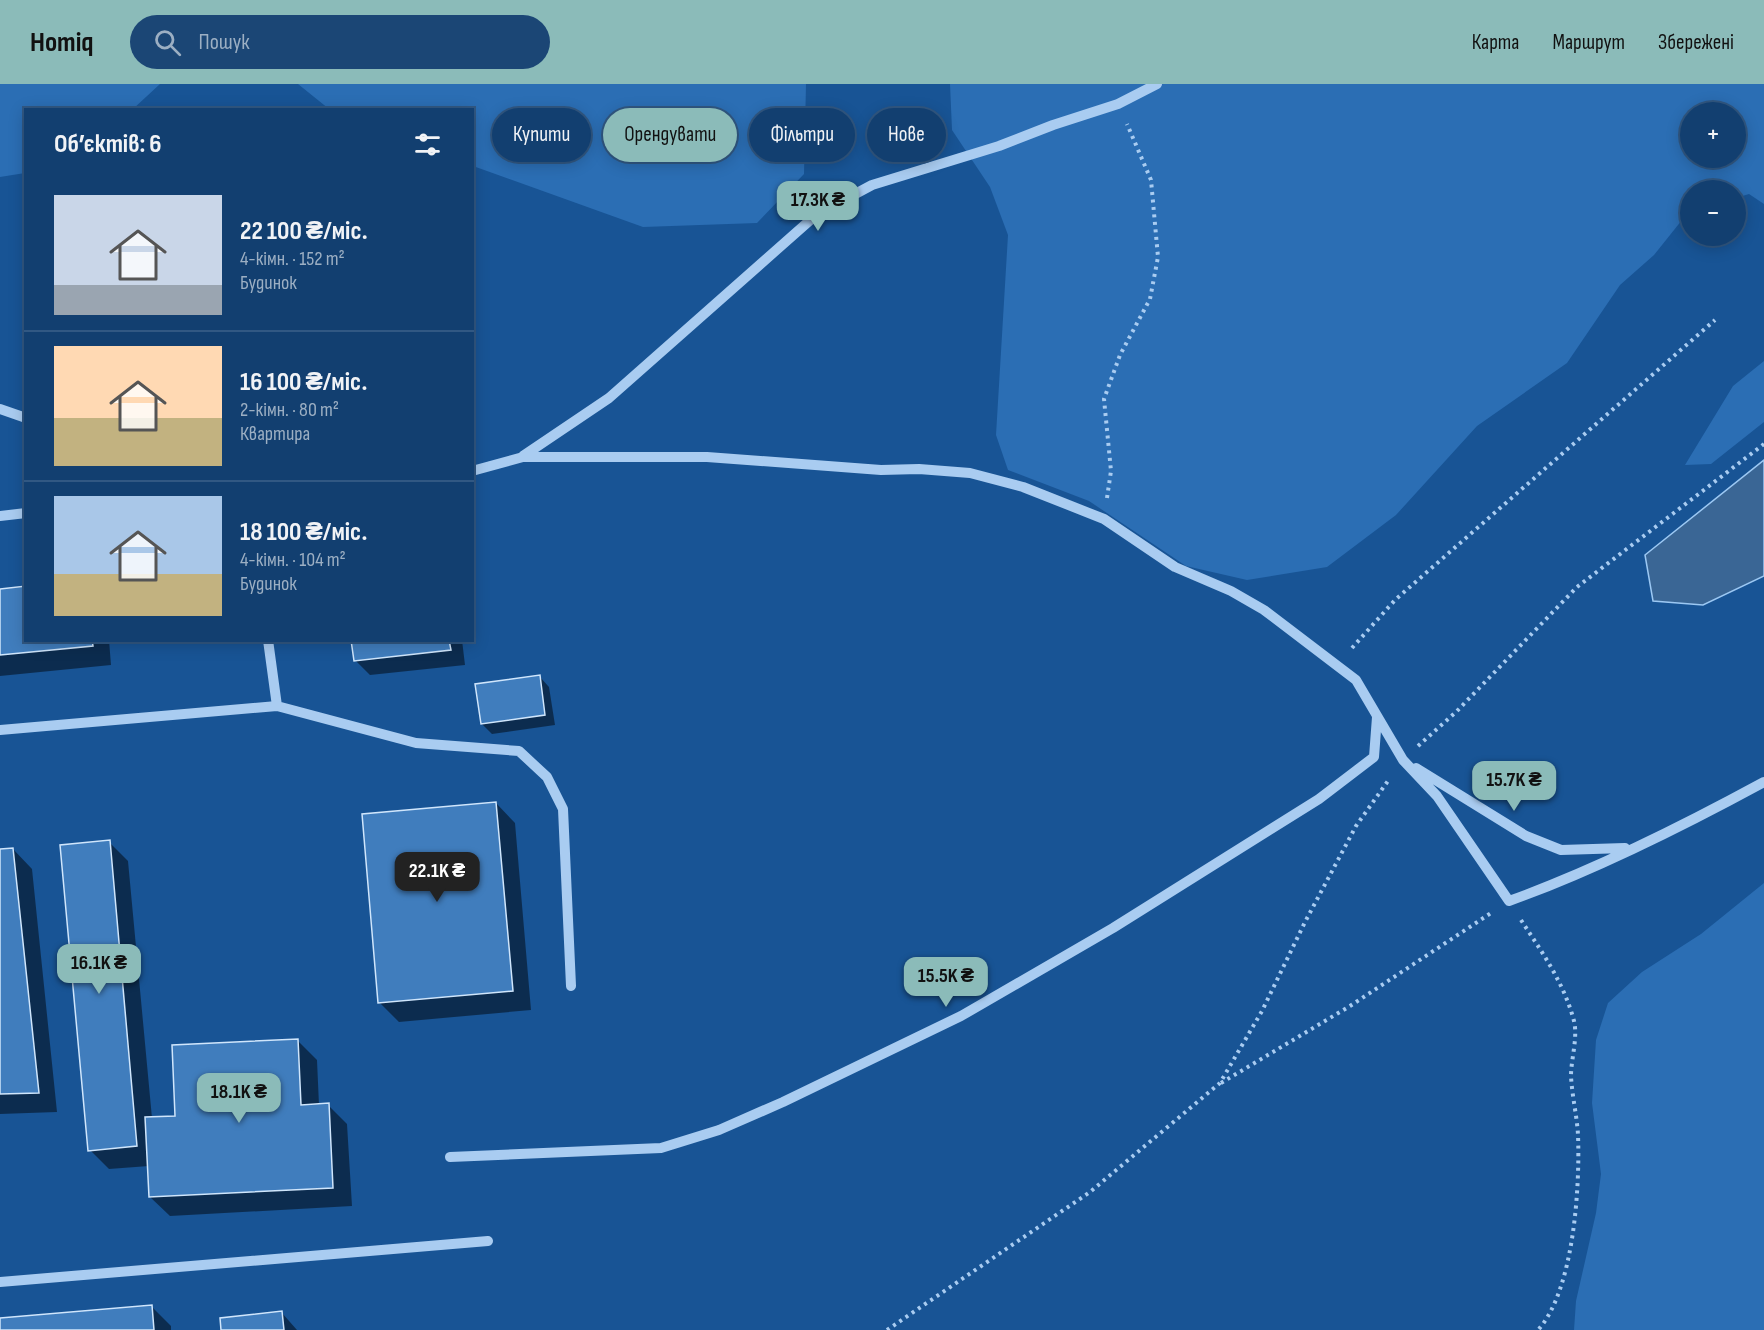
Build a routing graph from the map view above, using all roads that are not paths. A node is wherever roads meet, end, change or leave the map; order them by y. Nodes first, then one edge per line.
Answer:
1 (1157, 84) edge
2 (0, 409) edge
3 (24, 417) edge
4 (523, 457) junction
5 (474, 470) edge
6 (24, 513) edge
7 (0, 516) edge
8 (268, 642) edge
9 (277, 706) junction
10 (1377, 716) junction
11 (0, 730) edge
12 (1403, 760) junction
13 (1764, 782) edge
14 (1631, 848) junction
15 (571, 986) dead end
16 (450, 1157) dead end
17 (488, 1241) dead end
18 (0, 1282) edge

1 - 4 street
2 - 3 street
4 - 5 street
4 - 10 street
6 - 7 street
8 - 9 street
9 - 11 street
9 - 15 street
10 - 12 street
10 - 16 street
12 - 14 street
12 - 14 street
13 - 14 street
17 - 18 street

